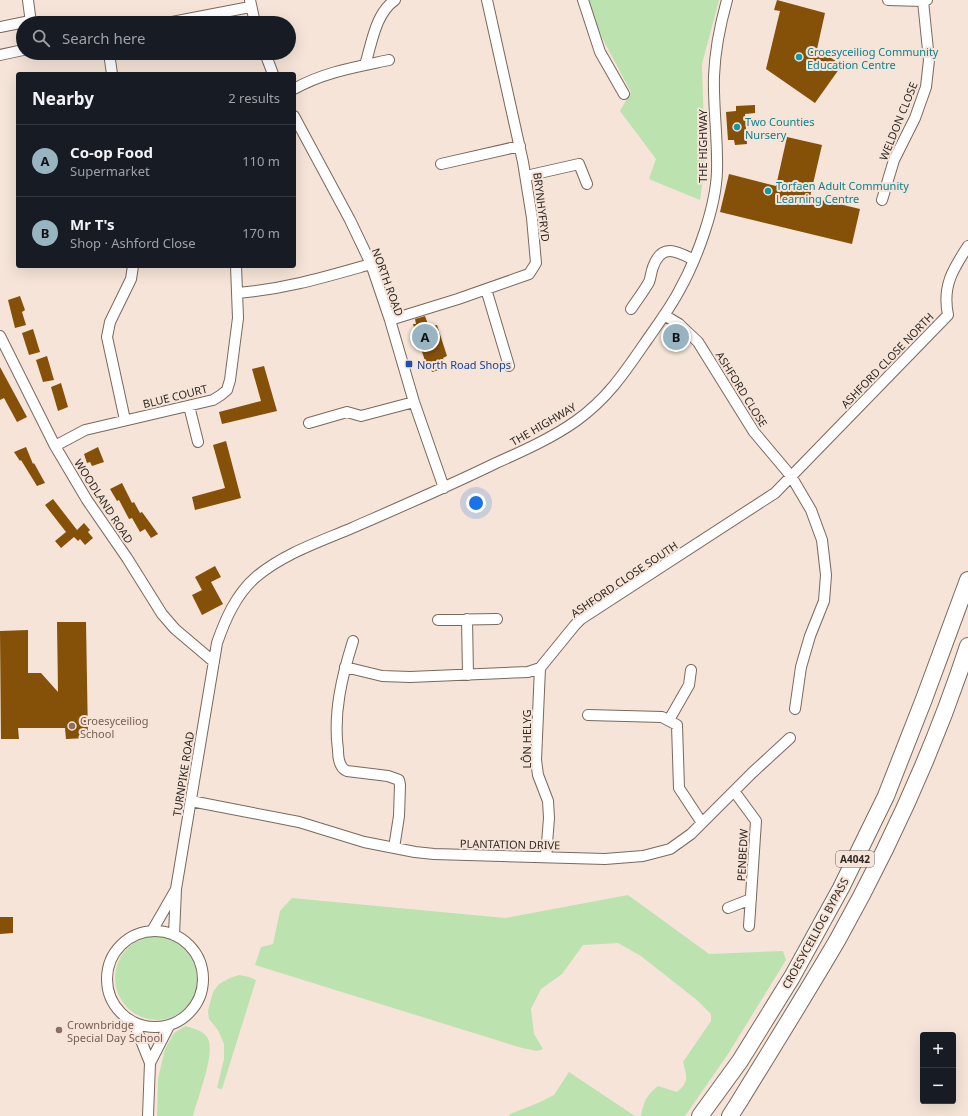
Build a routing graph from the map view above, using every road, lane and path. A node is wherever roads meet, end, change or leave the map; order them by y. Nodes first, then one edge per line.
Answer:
1 (28, 0) edge
2 (395, 0) edge
3 (487, 0) edge
4 (583, 0) edge
5 (727, 0) edge
6 (888, 0) edge
7 (925, 1) edge
8 (250, 4) edge
9 (29, 16) edge
10 (198, 16) edge
11 (253, 16) edge
12 (16, 24) edge
13 (0, 27) edge
14 (16, 52) edge
15 (0, 55) edge
16 (110, 60) edge
17 (268, 60) edge
18 (389, 60) dead end
19 (365, 65) junction
20 (112, 72) edge
21 (272, 72) edge
22 (296, 88) edge
23 (624, 94) dead end
24 (296, 120) edge
25 (520, 146) junction
26 (441, 164) dead end
27 (526, 176) junction
28 (588, 184) dead end
29 (882, 200) dead end
30 (968, 246) edge
31 (694, 260) junction
32 (370, 264) junction
33 (133, 268) edge
34 (236, 268) edge
35 (486, 289) junction
36 (238, 293) junction
37 (631, 309) dead end
38 (664, 315) junction
39 (390, 320) junction
40 (0, 336) edge
41 (509, 366) dead end
42 (414, 402) junction
43 (189, 406) junction
44 (124, 420) junction
45 (309, 423) dead end
46 (198, 442) dead end
47 (55, 446) junction
48 (791, 476) junction
49 (444, 488) junction
50 (968, 580) edge
51 (467, 619) junction
52 (497, 619) dead end
53 (438, 620) dead end
54 (353, 641) dead end
55 (968, 646) edge
56 (214, 662) junction
57 (345, 667) junction
58 (540, 668) junction
59 (692, 670) dead end
60 (468, 675) junction
61 (795, 709) dead end
62 (588, 715) dead end
63 (668, 720) junction
64 (790, 738) dead end
65 (734, 792) junction
66 (191, 801) junction
67 (702, 823) junction
68 (394, 848) junction
69 (546, 856) junction
70 (176, 889) junction
71 (751, 899) junction
72 (728, 908) dead end
73 (749, 926) dead end
74 (152, 931) junction
75 (174, 935) junction
76 (134, 1024) junction
77 (169, 1026) junction
78 (150, 1063) junction
79 (148, 1116) edge
80 (700, 1116) edge
81 (730, 1116) edge

1 - 9 street
2 - 19 street
3 - 25 street, BRYNHYFRYD
4 - 23 street
5 - 31 street, THE HIGHWAY
6 - 7 street
7 - 29 street, WELDON CLOSE
8 - 10 street
8 - 11 street
12 - 13 street
14 - 15 street
16 - 20 street
17 - 21 street
18 - 19 street
19 - 22 street
24 - 32 street, NORTH ROAD
25 - 26 street
25 - 27 street, BRYNHYFRYD
27 - 28 street
27 - 35 street, BRYNHYFRYD
30 - 48 street, ASHFORD CLOSE NORTH
31 - 37 street
31 - 38 street, THE HIGHWAY
32 - 36 street
32 - 39 street, NORTH ROAD
33 - 44 street
34 - 36 street, BLUE COURT
35 - 39 street, BRYNHYFRYD
35 - 41 street
36 - 43 street, BLUE COURT
38 - 48 street, ASHFORD CLOSE
38 - 49 street, THE HIGHWAY
39 - 42 street, NORTH ROAD
40 - 47 street, WOODLAND ROAD
42 - 45 street
42 - 49 street, NORTH ROAD
43 - 44 street, BLUE COURT
43 - 46 street
44 - 47 street, BLUE COURT
47 - 56 street, WOODLAND ROAD
48 - 58 street, ASHFORD CLOSE SOUTH
48 - 61 street, ASHFORD CLOSE
49 - 56 street, THE HIGHWAY
50 - 80 highway, CROESYCEILIOG BYPASS / A4042
51 - 52 street
51 - 53 street
51 - 60 street
54 - 57 street
55 - 81 highway, CROESYCEILIOG BYPASS / A4042
56 - 66 street, TURNPIKE ROAD
57 - 60 street
57 - 68 street
58 - 60 street
58 - 69 street, LÔN HELYG
59 - 63 street
62 - 63 street
63 - 67 street
64 - 65 street, PLANTATION DRIVE
65 - 67 street, PLANTATION DRIVE
65 - 71 street, PENBEDW
66 - 68 street, PLANTATION DRIVE
66 - 70 street, TURNPIKE ROAD
67 - 69 street, PLANTATION DRIVE
68 - 69 street, PLANTATION DRIVE
70 - 74 street, TURNPIKE ROAD
70 - 75 street, TURNPIKE ROAD
71 - 72 street
71 - 73 street, PENBEDW
74 - 75 street
74 - 76 street
75 - 77 street
76 - 77 street
76 - 78 street
77 - 78 street
78 - 79 street

